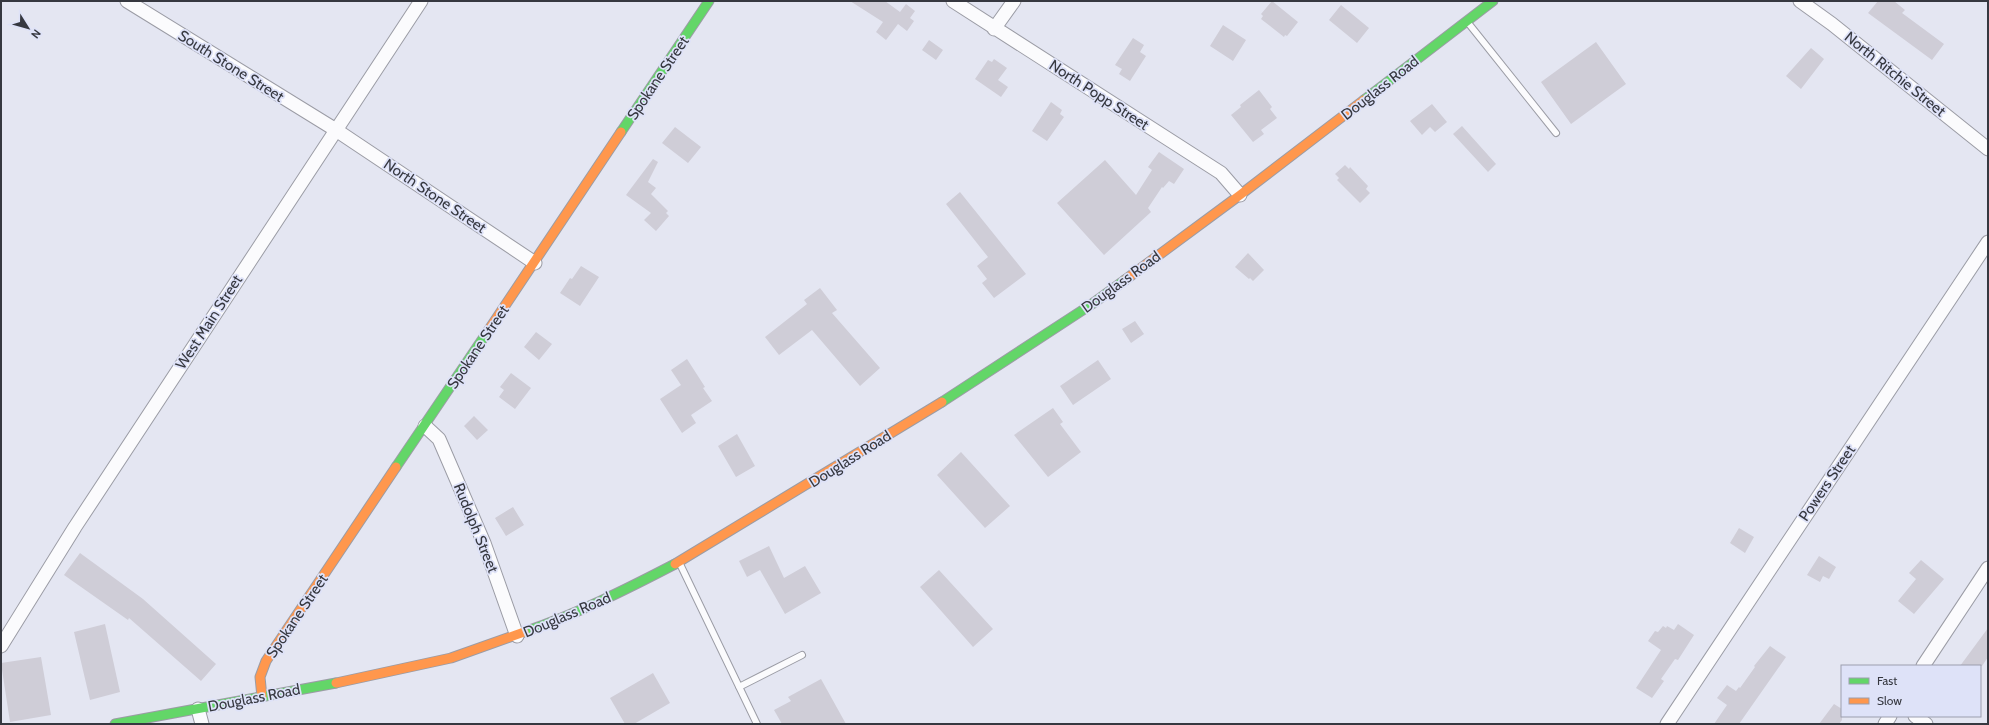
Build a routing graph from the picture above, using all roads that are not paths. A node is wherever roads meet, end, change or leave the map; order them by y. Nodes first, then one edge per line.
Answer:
1 (127, 1) edge
2 (420, 1) edge
3 (709, 1) edge
4 (953, 1) edge
5 (1014, 1) edge
6 (1493, 1) edge
7 (1800, 1) edge
8 (1467, 21) junction
9 (994, 29) junction
10 (336, 130) junction
11 (1556, 133) dead end
12 (1988, 149) edge
13 (1240, 195) junction
14 (1988, 242) edge
15 (535, 262) junction
16 (425, 426) junction
17 (679, 562) junction
18 (1988, 568) edge
19 (518, 636) junction
20 (1, 646) edge
21 (802, 655) dead end
22 (1924, 665) edge
23 (739, 687) junction
24 (262, 697) junction
25 (198, 709) junction
26 (1917, 717) edge
27 (115, 724) edge
28 (202, 724) edge
29 (757, 724) edge
30 (1667, 724) edge
31 (1926, 724) edge

1 - 10 street, South Stone Street
2 - 10 street, West Main Street
3 - 15 main road, Spokane Street
4 - 9 street, North Popp Street
5 - 9 street
6 - 8 main road, Douglass Road
7 - 12 street, North Ritchie Street
8 - 11 lane
8 - 13 main road, Douglass Road
9 - 13 street, North Popp Street
10 - 15 street, North Stone Street
10 - 20 street, West Main Street
13 - 17 main road, Douglass Road
14 - 30 street, Powers Street
15 - 16 main road, Spokane Street
16 - 19 street, Rudolph Street
16 - 24 main road, Spokane Street
17 - 19 main road, Douglass Road
17 - 23 lane
18 - 22 street
19 - 24 main road, Douglass Road
21 - 23 lane
23 - 29 lane
24 - 25 main road, Douglass Road
25 - 27 main road, Douglass Road
25 - 28 street
26 - 31 street

